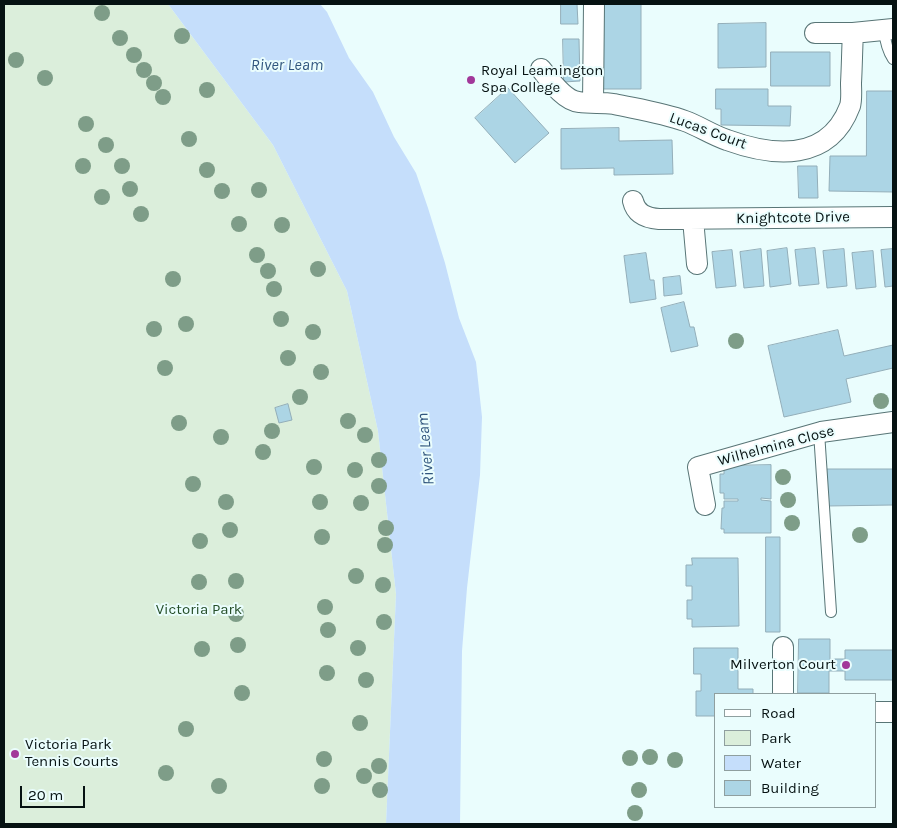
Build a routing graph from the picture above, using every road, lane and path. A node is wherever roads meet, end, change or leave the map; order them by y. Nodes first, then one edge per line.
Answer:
1 (594, 4) edge
2 (889, 30) edge
3 (814, 33) dead end
4 (853, 33) junction
5 (893, 59) edge
6 (541, 69) dead end
7 (592, 103) junction
8 (633, 200) dead end
9 (893, 216) edge
10 (693, 219) junction
11 (697, 264) dead end
12 (893, 422) edge
13 (819, 432) junction
14 (705, 505) dead end
15 (831, 612) dead end
16 (783, 647) dead end
17 (783, 693) edge
18 (877, 712) edge
19 (893, 712) edge

1 - 7 street
2 - 4 street
2 - 5 lane
3 - 4 street
4 - 7 street, Lucas Court
6 - 7 street, Lucas Court
8 - 10 street, Knightcote Drive
9 - 10 street, Knightcote Drive
10 - 11 street
12 - 13 street, Wilhelmina Close
13 - 14 street, Wilhelmina Close
13 - 15 lane
16 - 17 street
18 - 19 street

